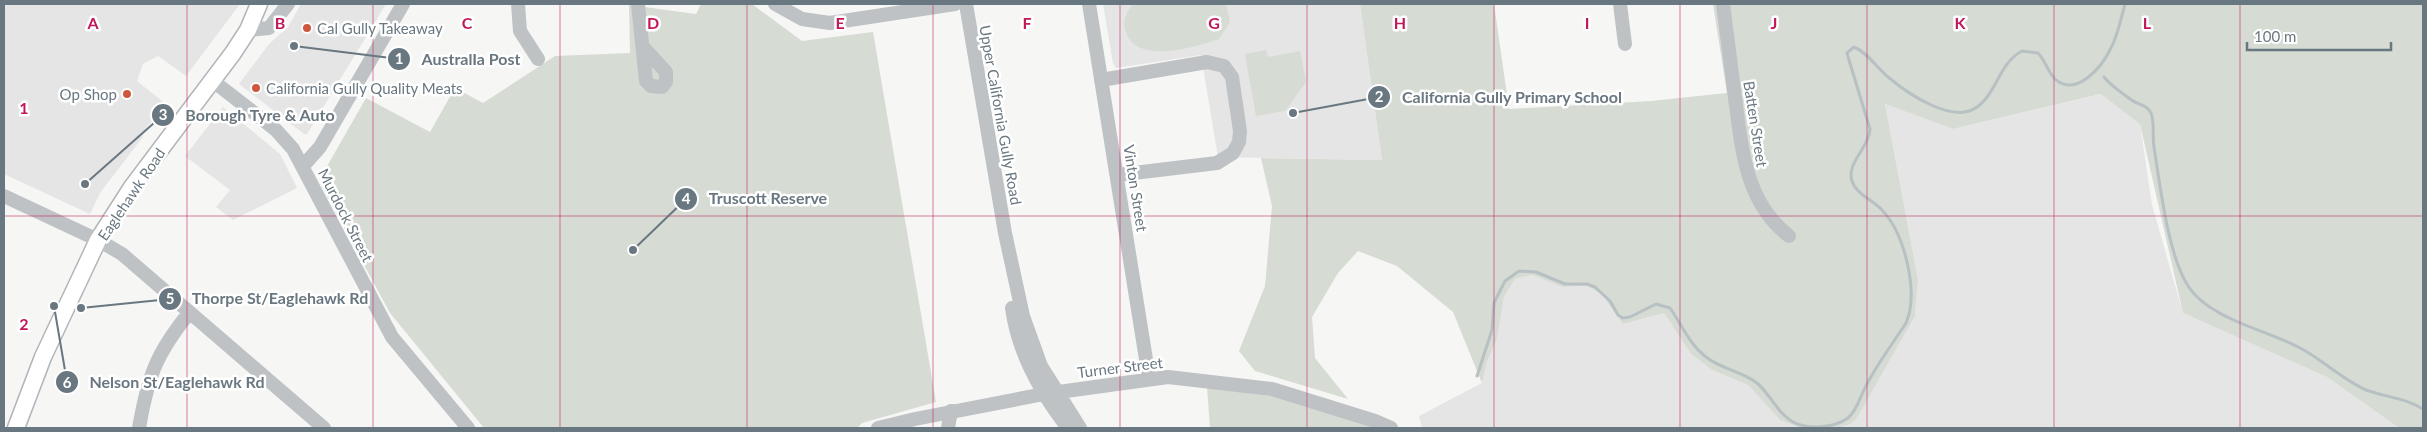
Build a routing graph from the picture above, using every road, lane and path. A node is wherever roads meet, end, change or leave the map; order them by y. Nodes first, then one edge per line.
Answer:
1 (259, 4) edge
2 (271, 4) edge
3 (288, 4) edge
4 (403, 4) edge
5 (518, 4) edge
6 (638, 4) edge
7 (775, 4) edge
8 (955, 4) edge
9 (966, 4) edge
10 (1089, 4) edge
11 (1620, 4) edge
12 (1723, 4) edge
13 (248, 30) junction
14 (1626, 44) dead end
15 (644, 48) dead end
16 (538, 59) dead end
17 (1101, 80) junction
18 (212, 81) junction
19 (303, 166) junction
20 (1118, 175) junction
21 (4, 196) edge
22 (1789, 236) dead end
23 (98, 240) junction
24 (189, 312) junction
25 (1149, 378) junction
26 (1050, 393) junction
27 (951, 411) junction
28 (16, 428) edge
29 (139, 428) edge
30 (324, 428) edge
31 (468, 428) edge
32 (878, 428) edge
33 (948, 428) edge
34 (1075, 428) edge
35 (1392, 428) edge

1 - 13 main road, Eaglehawk Road
2 - 13 main road, Eaglehawk Road
3 - 13 street
4 - 19 street
5 - 16 street
6 - 15 street
7 - 8 street
9 - 26 street, Upper California Gully Road
10 - 17 street, Vinton Street
11 - 14 street
12 - 22 street, Batten Street
13 - 18 main road, Eaglehawk Road
17 - 20 street, Vinton Street
17 - 20 street
18 - 19 street, Murdock Street
18 - 23 main road, Eaglehawk Road
19 - 31 street, Murdock Street
20 - 25 street, Vinton Street
21 - 23 street
23 - 24 street
23 - 28 main road, Eaglehawk Road
24 - 29 street
24 - 30 street
25 - 26 street, Turner Street
25 - 35 street, Turner Street
26 - 27 street, Turner Street
26 - 34 street, Upper California Gully Road
27 - 32 street, Turner Street
27 - 33 street

